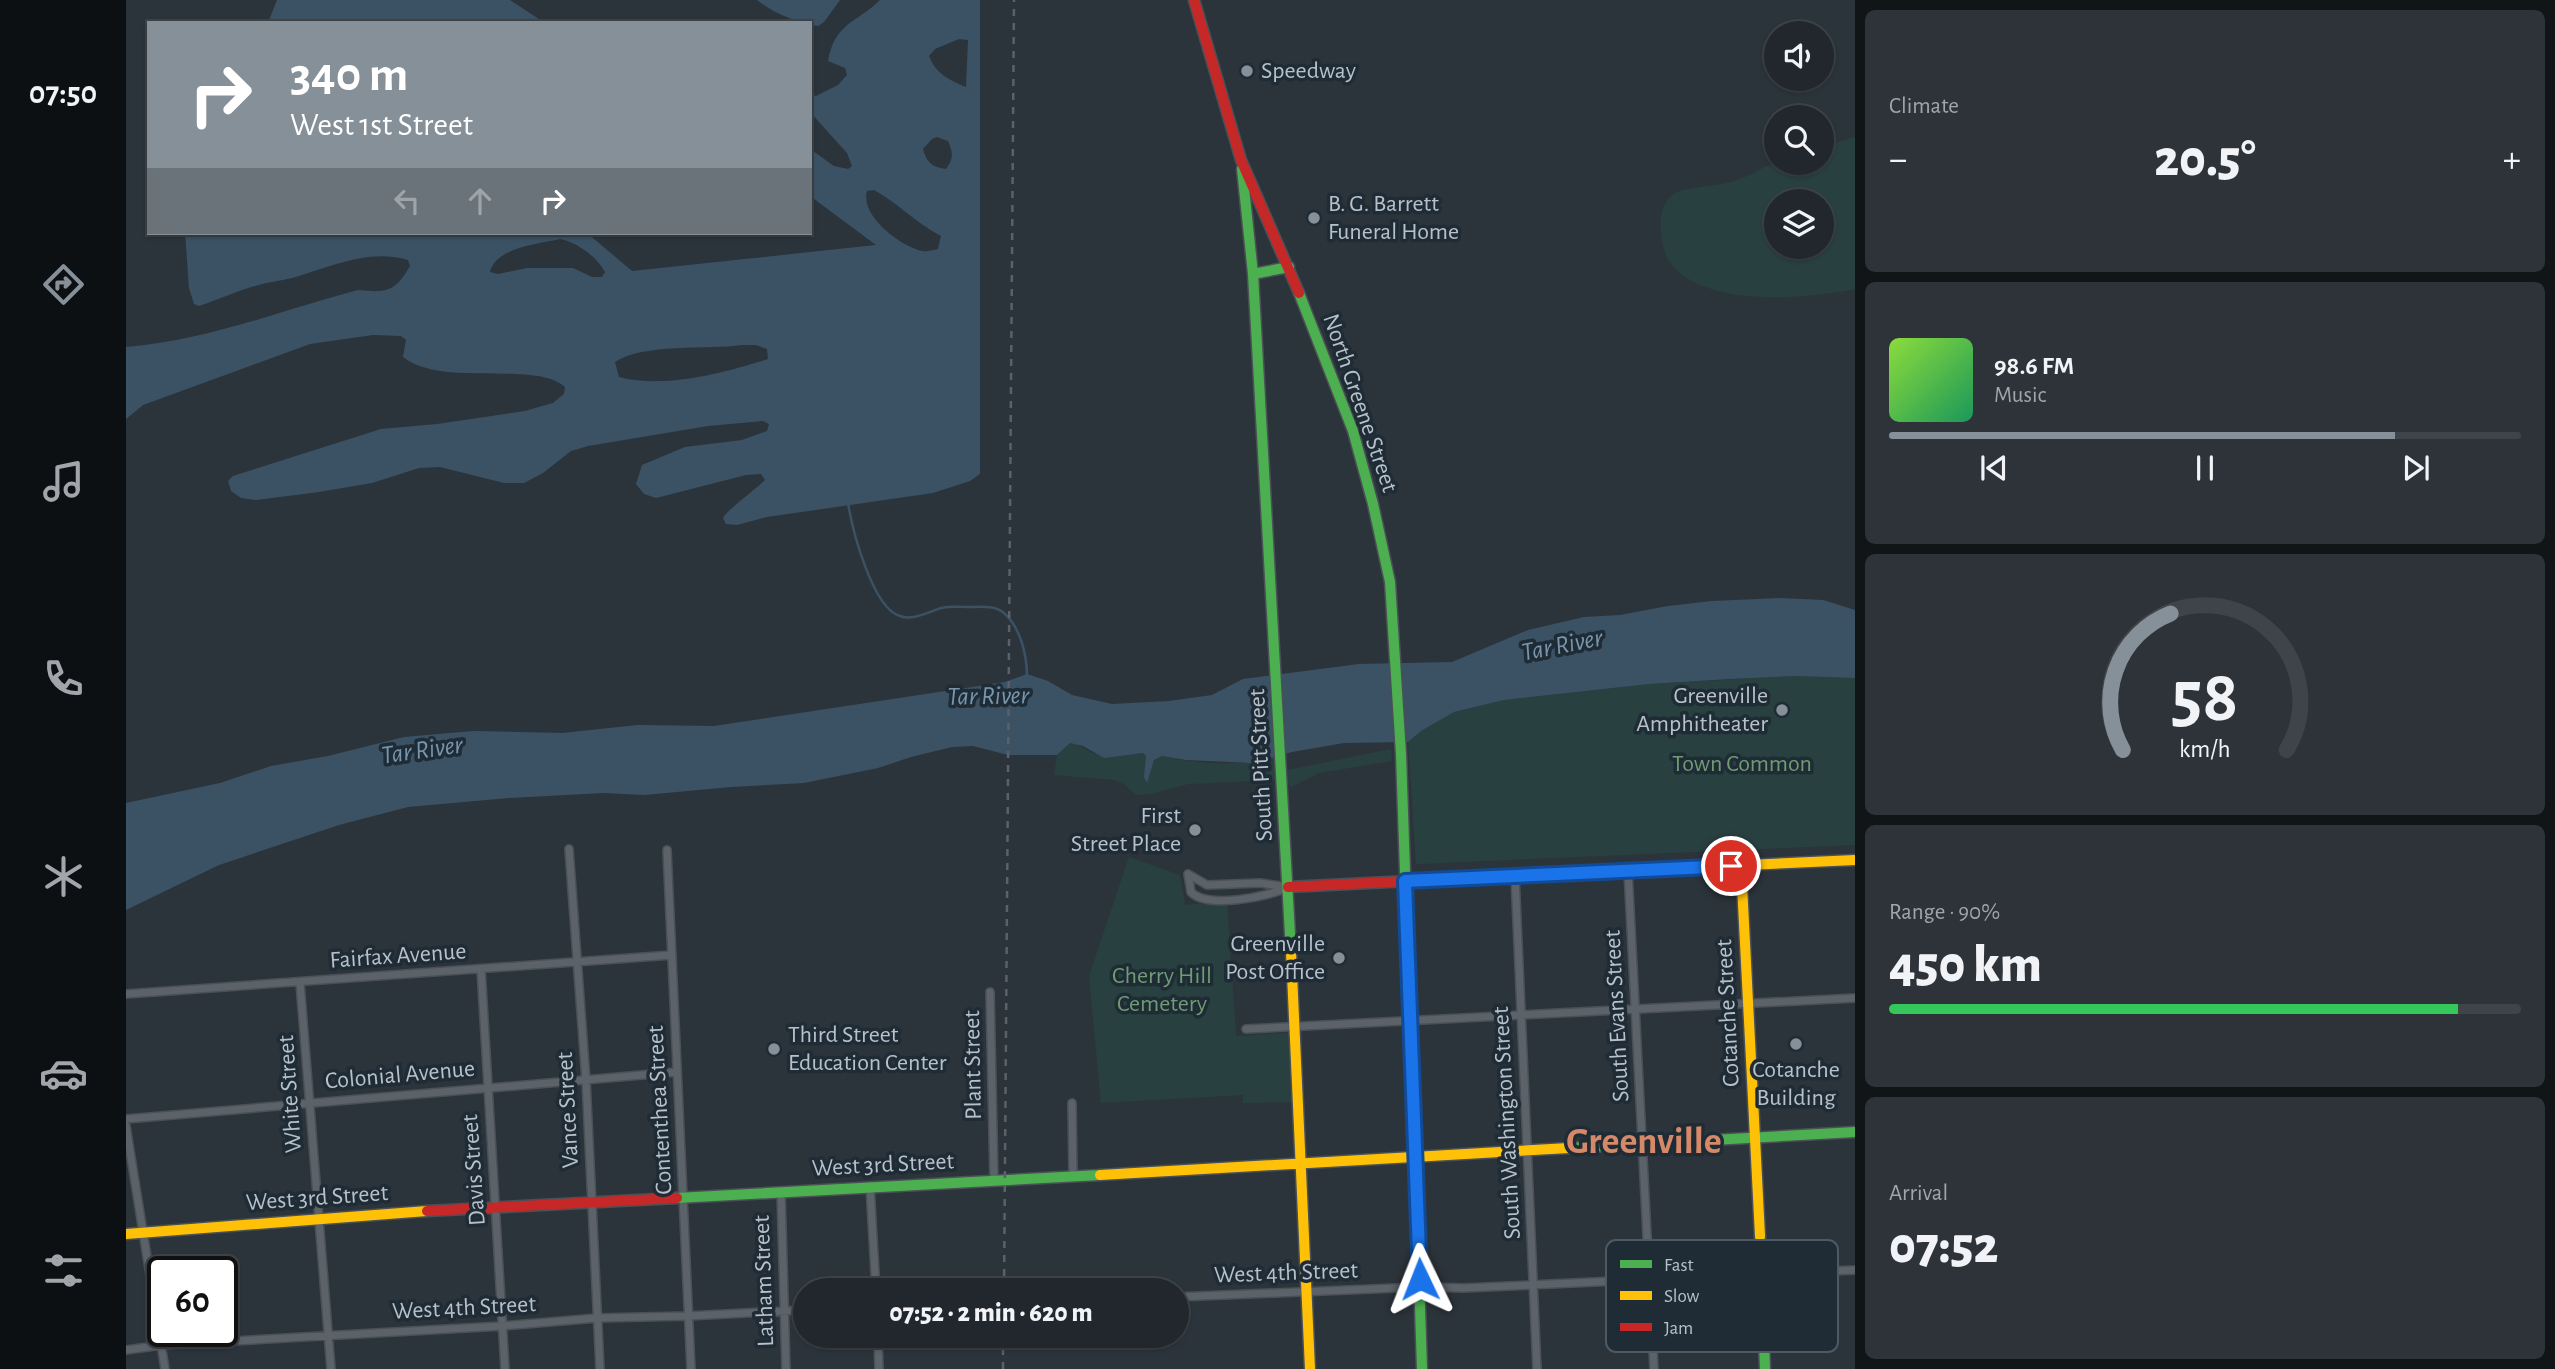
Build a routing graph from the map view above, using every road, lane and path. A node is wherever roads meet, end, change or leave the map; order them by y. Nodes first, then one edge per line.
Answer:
1 (1194, 0) edge
2 (1241, 160) junction
3 (1289, 267) junction
4 (1253, 274) junction
5 (569, 849) dead end
6 (667, 850) dead end
7 (1855, 860) edge
8 (1741, 865) junction
9 (1628, 871) junction
10 (1515, 876) junction
11 (1405, 881) junction
12 (1204, 884) junction
13 (1241, 884) junction
14 (1288, 887) junction
15 (1195, 896) junction
16 (1243, 898) junction
17 (672, 955) junction
18 (579, 962) junction
19 (481, 969) junction
20 (300, 983) junction
21 (990, 992) dead end
22 (126, 995) edge
23 (1855, 998) edge
24 (1749, 1003) junction
25 (1636, 1008) junction
26 (1521, 1014) junction
27 (1410, 1020) junction
28 (1295, 1026) junction
29 (1246, 1029) dead end
30 (677, 1072) junction
31 (586, 1080) junction
32 (488, 1087) junction
33 (311, 1102) junction
34 (1072, 1103) dead end
35 (126, 1119) edge
36 (126, 1126) edge
37 (1855, 1132) edge
38 (1755, 1137) junction
39 (1643, 1144) junction
40 (1528, 1150) junction
41 (1415, 1156) junction
42 (1301, 1163) junction
43 (1073, 1174) junction
44 (994, 1180) junction
45 (870, 1186) junction
46 (781, 1192) junction
47 (684, 1198) junction
48 (592, 1202) junction
49 (496, 1206) junction
50 (318, 1220) junction
51 (143, 1231) junction
52 (126, 1234) edge
53 (1648, 1240) edge
54 (1760, 1240) edge
55 (147, 1256) edge
56 (875, 1278) edge
57 (1606, 1282) edge
58 (1534, 1285) junction
59 (1420, 1287) junction
60 (1306, 1292) junction
61 (1189, 1296) edge
62 (784, 1311) junction
63 (793, 1311) edge
64 (688, 1316) junction
65 (597, 1318) junction
66 (502, 1326) junction
67 (328, 1335) junction
68 (238, 1340) edge
69 (148, 1347) edge
70 (162, 1347) edge
71 (878, 1348) edge
72 (126, 1350) edge
73 (165, 1369) edge
74 (331, 1369) edge
75 (505, 1369) edge
76 (600, 1369) edge
77 (691, 1369) edge
78 (786, 1369) edge
79 (879, 1369) edge
80 (1310, 1369) edge
81 (1422, 1369) edge
82 (1538, 1369) edge

1 - 2 street, North Greene Street
2 - 3 street, North Greene Street
2 - 4 street, South Pitt Street
3 - 4 street
3 - 11 street, North Greene Street
4 - 14 street, South Pitt Street
5 - 18 street, Vance Street
6 - 17 street, Contenthea Street
7 - 8 street
8 - 9 street
8 - 24 street, Cotanche Street
9 - 10 street
9 - 25 street, South Evans Street
10 - 11 street
10 - 26 street, South Washington Street
11 - 14 street
11 - 27 street, North Greene Street
12 - 13 street
12 - 15 street
12 - 15 street
13 - 14 street
13 - 16 street
14 - 16 street
14 - 28 street, South Pitt Street
15 - 16 street
17 - 18 street, Fairfax Avenue
17 - 30 street, Contenthea Street
18 - 19 street, Fairfax Avenue
18 - 31 street, Vance Street
19 - 20 street, Fairfax Avenue
19 - 32 street, Davis Street
20 - 22 street, Fairfax Avenue
20 - 33 street, White Street
21 - 44 street, Plant Street
23 - 24 street
24 - 25 street
24 - 38 street, Cotanche Street
25 - 26 street
25 - 39 street, South Evans Street
26 - 27 street
26 - 40 street, South Washington Street
27 - 28 street
27 - 41 street, North Greene Street
28 - 29 street
28 - 42 street, South Pitt Street
30 - 31 street, Colonial Avenue
30 - 47 street, Contenthea Street
31 - 32 street, Colonial Avenue
31 - 48 street, Vance Street
32 - 33 street, Colonial Avenue
32 - 49 street, Davis Street
33 - 35 street, Colonial Avenue
33 - 50 street, White Street
34 - 43 street
36 - 51 street
37 - 38 street, West 3rd Street
38 - 39 street, West 3rd Street
38 - 54 street, Cotanche Street
39 - 40 street, West 3rd Street
39 - 53 street, South Evans Street
40 - 41 street, West 3rd Street
40 - 58 street, South Washington Street
41 - 42 street, West 3rd Street
41 - 59 street, North Greene Street
42 - 43 street, West 3rd Street
42 - 60 street, South Pitt Street
43 - 44 street, West 3rd Street
44 - 45 street, West 3rd Street
45 - 46 street, West 3rd Street
45 - 56 street
46 - 47 street, West 3rd Street
46 - 62 street, Latham Street
47 - 48 street, West 3rd Street
47 - 64 street, Contenthea Street
48 - 49 street, West 3rd Street
48 - 65 street, Vance Street
49 - 50 street, West 3rd Street
49 - 66 street, Davis Street
50 - 51 street, West 3rd Street
50 - 67 street, White Street
51 - 52 street, West 3rd Street
51 - 55 street
57 - 58 street, West 4th Street
58 - 59 street, West 4th Street
58 - 82 street, South Washington Street
59 - 60 street, West 4th Street
59 - 81 street, North Greene Street
60 - 61 street, West 4th Street
60 - 80 street, South Pitt Street
62 - 63 street, West 4th Street
62 - 64 street, West 4th Street
62 - 78 street, Latham Street
64 - 65 street, West 4th Street
64 - 77 street, Contenthea Street
65 - 66 street, West 4th Street
65 - 76 street, Vance Street
66 - 67 street, West 4th Street
66 - 75 street, Davis Street
67 - 68 street, West 4th Street
67 - 74 street, White Street
69 - 72 street, West 4th Street
70 - 73 street
71 - 79 street

